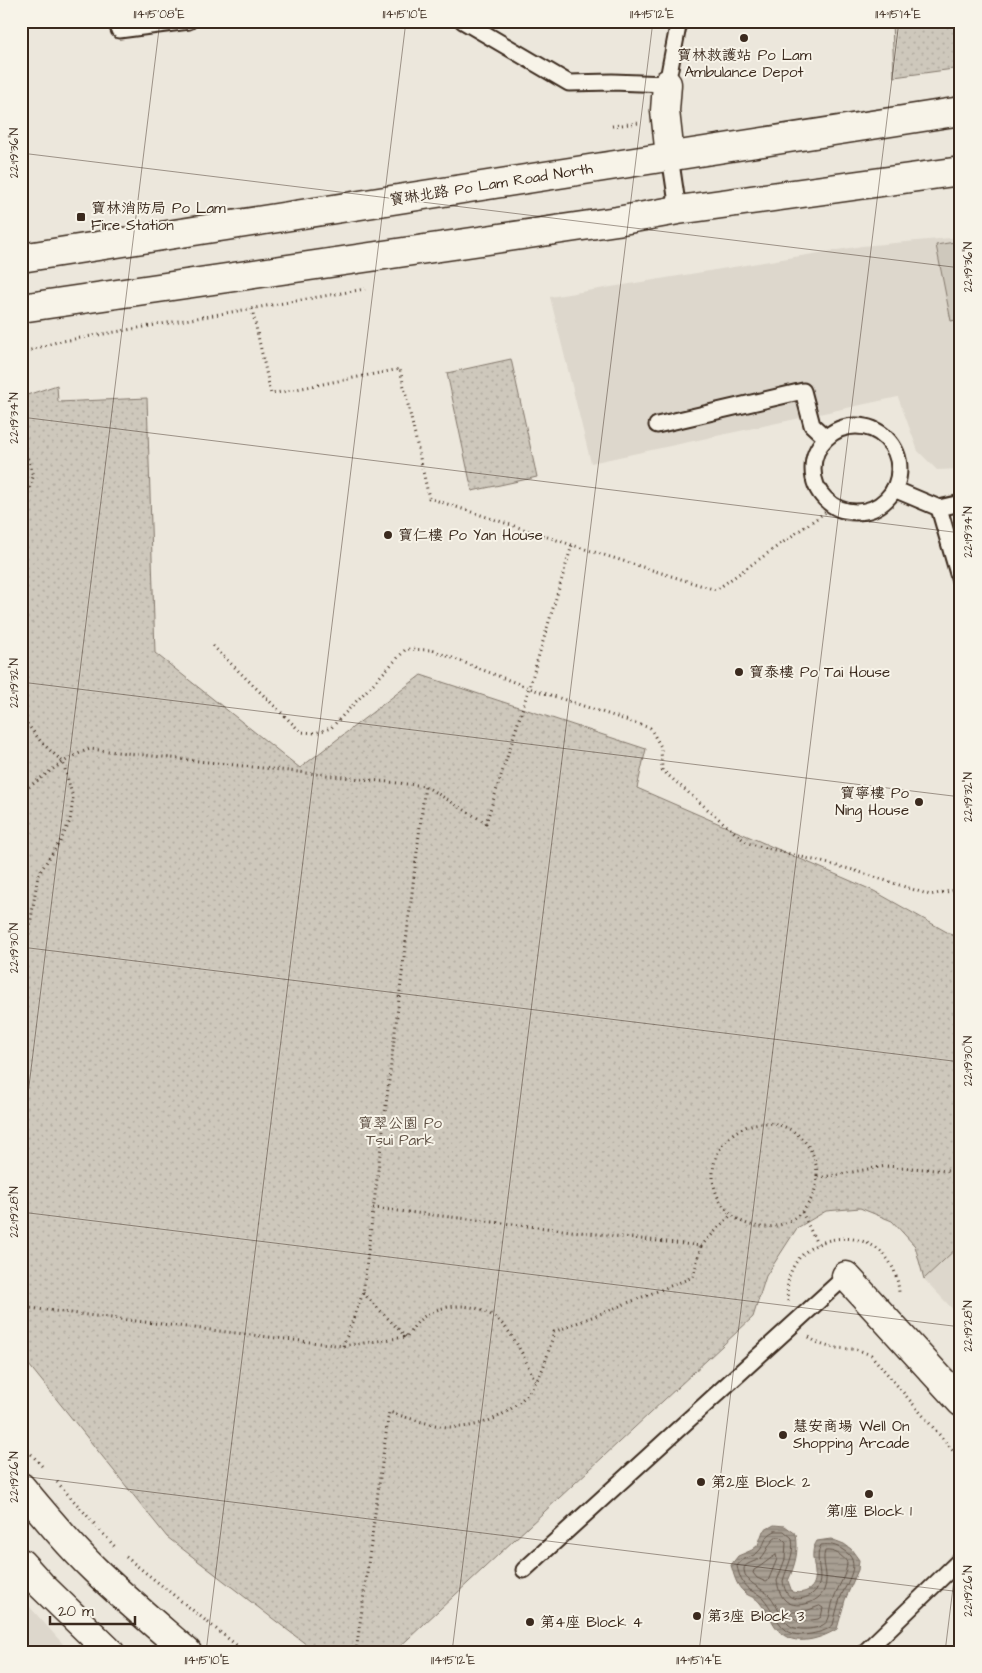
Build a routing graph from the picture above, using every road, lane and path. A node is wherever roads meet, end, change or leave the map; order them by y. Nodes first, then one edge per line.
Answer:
1 (117, 21) edge
2 (189, 21) edge
3 (463, 21) edge
4 (679, 21) edge
5 (667, 84) junction
6 (961, 111) edge
7 (670, 156) junction
8 (961, 171) edge
9 (678, 210) junction
10 (21, 258) edge
11 (21, 308) edge
12 (252, 308) dead end
13 (657, 426) dead end
14 (826, 438) junction
15 (21, 450) edge
16 (894, 489) junction
17 (961, 503) edge
18 (834, 506) junction
19 (939, 508) junction
20 (21, 515) edge
21 (572, 545) junction
22 (961, 584) edge
23 (213, 646) dead end
24 (529, 688) junction
25 (21, 716) edge
26 (63, 762) junction
27 (425, 786) junction
28 (21, 793) edge
29 (961, 889) edge
30 (23, 958) edge
31 (21, 1001) edge
32 (21, 1159) edge
33 (961, 1172) edge
34 (818, 1178) junction
35 (21, 1199) edge
36 (373, 1208) junction
37 (802, 1212) junction
38 (732, 1215) junction
39 (817, 1244) dead end
40 (701, 1246) junction
41 (846, 1276) joint
42 (363, 1293) junction
43 (21, 1307) edge
44 (406, 1337) junction
45 (343, 1346) junction
46 (536, 1382) junction
47 (961, 1402) edge
48 (21, 1443) edge
49 (48, 1472) dead end
50 (54, 1480) dead end
51 (21, 1487) edge
52 (961, 1559) edge
53 (21, 1564) edge
54 (524, 1570) dead end
55 (110, 1652) edge
56 (187, 1652) edge
57 (245, 1652) edge
58 (356, 1652) edge
59 (865, 1652) edge

1 - 2 lane
3 - 5 lane
4 - 5 lane
5 - 7 main road
6 - 7 main road, 寶琳北路 Po Lam Road North
7 - 9 lane
7 - 10 main road, 寶琳北路 Po Lam Road North
8 - 9 main road
9 - 11 main road
12 - 21 path
13 - 14 lane
14 - 16 lane
14 - 18 lane
15 - 20 path
16 - 18 lane
16 - 19 lane
17 - 19 lane
18 - 21 path
19 - 22 lane
21 - 24 path
23 - 24 path
24 - 27 path
24 - 29 path
25 - 26 path
26 - 27 path
26 - 28 path
26 - 30 path
27 - 36 path
30 - 31 path
32 - 35 path
33 - 34 path
34 - 37 path
34 - 38 path
36 - 40 path
36 - 42 path
37 - 38 path
37 - 39 path
38 - 40 path
40 - 46 path
41 - 47 main road
41 - 54 lane
42 - 44 path
42 - 45 path
43 - 45 path
44 - 45 path
44 - 46 path
46 - 58 path
48 - 49 path
50 - 57 path
51 - 56 main road
52 - 59 lane
53 - 55 main road

